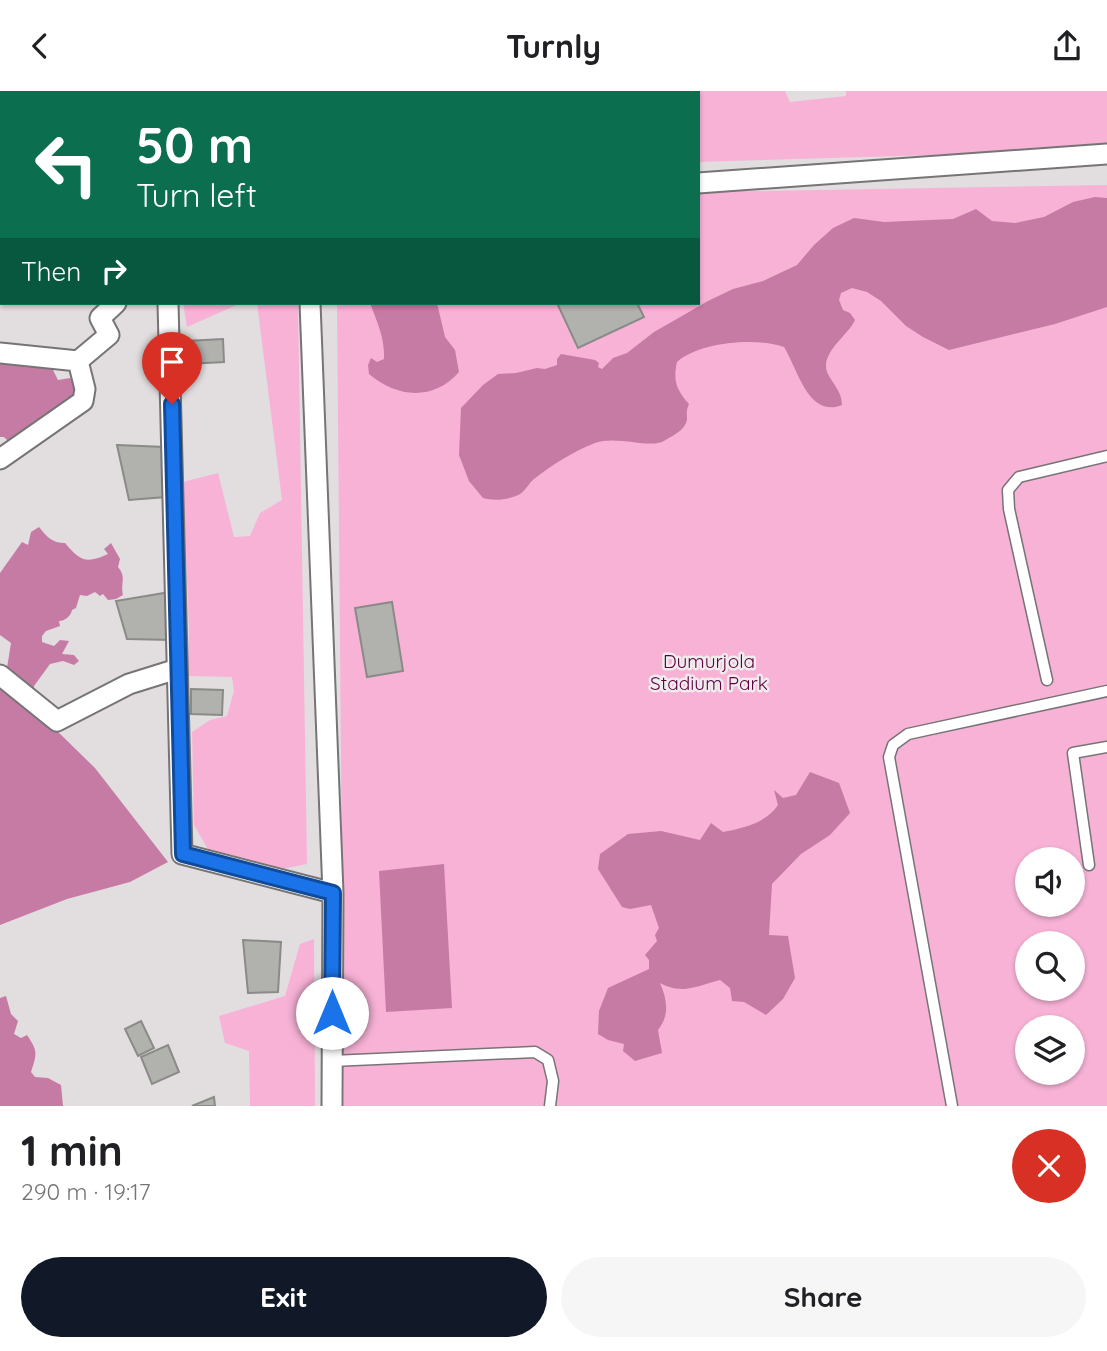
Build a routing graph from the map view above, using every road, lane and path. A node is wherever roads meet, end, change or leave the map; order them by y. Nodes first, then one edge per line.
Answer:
1 (1107, 154) edge
2 (700, 183) edge
3 (114, 305) edge
4 (168, 305) edge
5 (310, 305) edge
6 (0, 353) edge
7 (78, 361) junction
8 (1107, 456) edge
9 (0, 459) edge
10 (177, 669) junction
11 (0, 675) edge
12 (1047, 680) dead end
13 (1107, 691) edge
14 (1107, 747) edge
15 (1088, 865) dead end
16 (333, 893) junction
17 (332, 1061) junction
18 (332, 1106) edge
19 (550, 1106) edge
20 (952, 1106) edge

1 - 2 street
3 - 7 street
4 - 10 street
5 - 16 street
6 - 7 street
7 - 9 street
8 - 12 lane
10 - 11 street
10 - 16 street
13 - 20 lane
14 - 15 lane
16 - 17 street
17 - 18 street
17 - 19 lane

